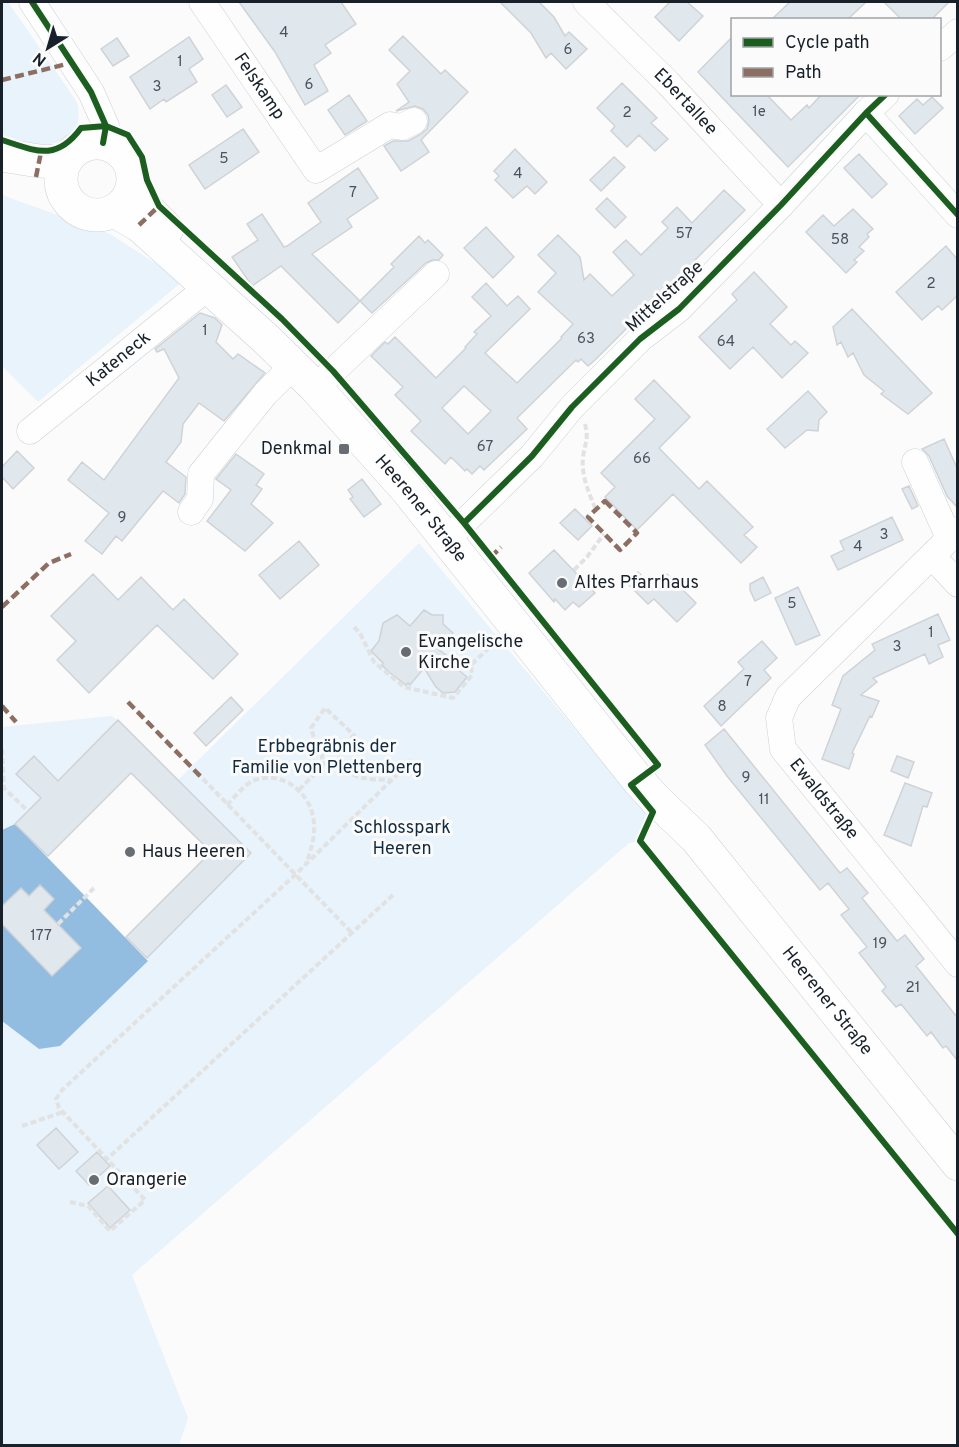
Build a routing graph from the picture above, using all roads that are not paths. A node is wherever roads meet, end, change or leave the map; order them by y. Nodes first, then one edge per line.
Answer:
1 (32, 2) edge
2 (202, 2) edge
3 (586, 2) edge
4 (957, 32) edge
5 (941, 46) edge
6 (884, 96) edge
7 (866, 113) junction
8 (414, 121) dead end
9 (103, 143) junction
10 (2, 155) edge
11 (2, 171) edge
12 (63, 175) junction
13 (124, 199) junction
14 (781, 205) junction
15 (957, 215) edge
16 (436, 274) dead end
17 (208, 287) junction
18 (293, 366) junction
19 (327, 377) junction
20 (30, 431) dead end
21 (915, 462) dead end
22 (191, 512) dead end
23 (452, 535) junction
24 (946, 541) edge
25 (957, 584) edge
26 (696, 838) junction
27 (957, 964) edge
28 (957, 1164) edge

1 - 9 street
2 - 8 street, Felskamp
3 - 14 street, Ebertallee
4 - 5 street
6 - 7 street, Mittelstraße
7 - 14 street, Mittelstraße
7 - 15 street
9 - 12 main road
9 - 13 main road, Heerener Straße
10 - 12 main road
11 - 12 main road
12 - 13 main road
13 - 17 main road, Heerener Straße
13 - 19 main road, Heerener Straße
14 - 23 street, Mittelstraße
16 - 19 street
17 - 18 main road, Heerener Straße
17 - 20 street, Kateneck
18 - 22 street
18 - 23 main road, Heerener Straße
19 - 23 main road, Heerener Straße
21 - 24 street
23 - 26 main road, Heerener Straße
23 - 26 main road, Heerener Straße
24 - 25 street
24 - 27 street, Ewaldstraße
26 - 28 main road, Heerener Straße

